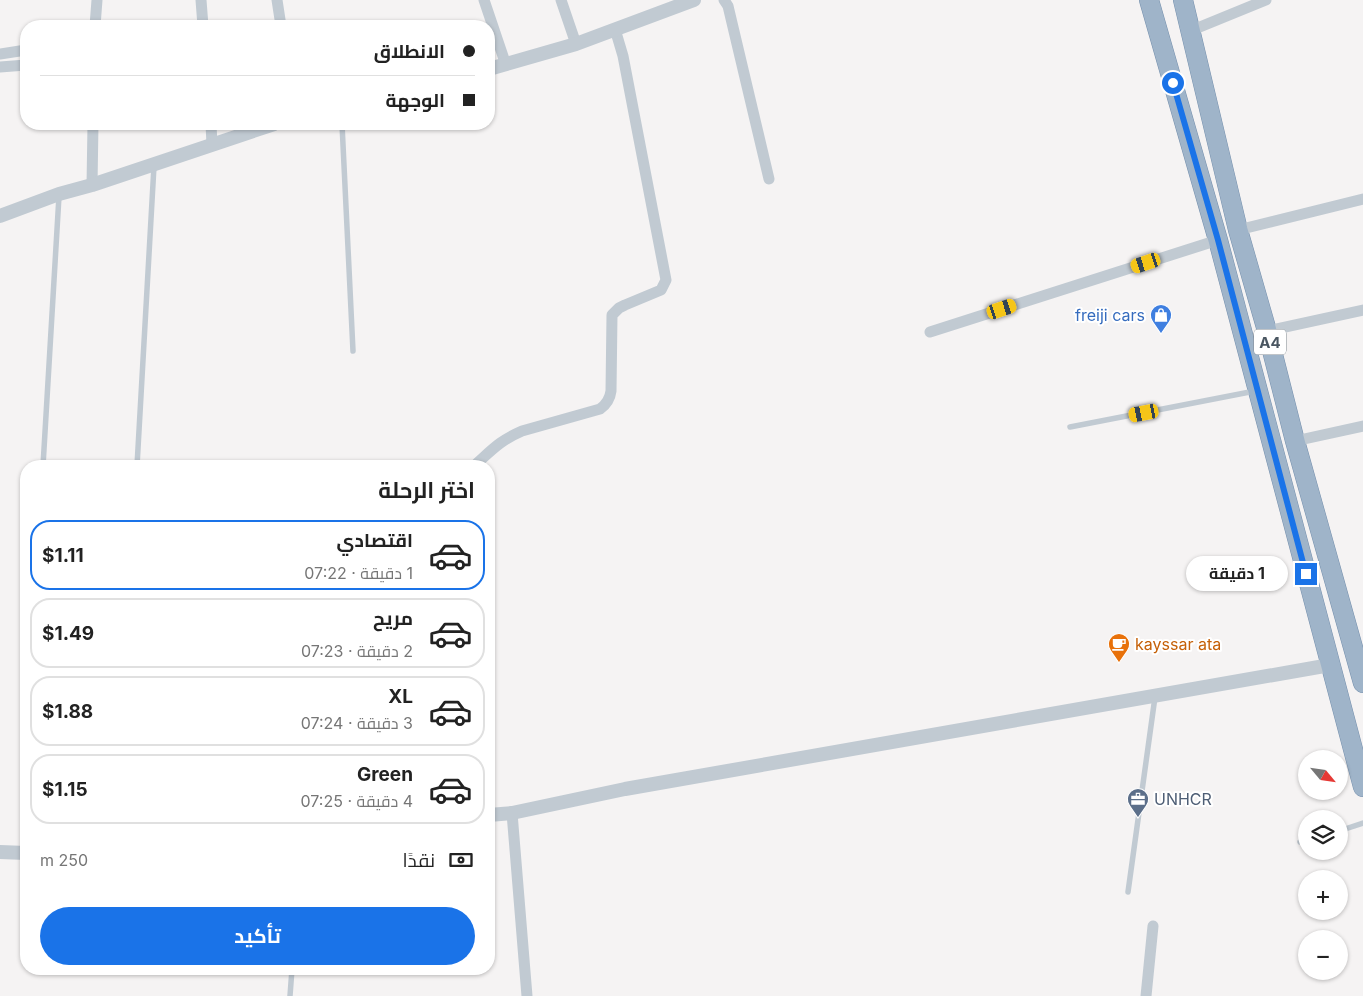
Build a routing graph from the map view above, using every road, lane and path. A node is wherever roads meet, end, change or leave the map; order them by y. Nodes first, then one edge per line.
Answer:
1 (97, 0) edge
2 (201, 0) edge
3 (277, 0) edge
4 (484, 0) edge
5 (561, 0) edge
6 (694, 0) edge
7 (724, 0) edge
8 (1149, 0) edge
9 (1183, 0) edge
10 (1266, 0) edge
11 (95, 20) edge
12 (203, 20) edge
13 (280, 20) edge
14 (491, 20) edge
15 (615, 29) junction
16 (1190, 31) junction
17 (495, 32) edge
18 (576, 44) junction
19 (20, 51) edge
20 (0, 54) edge
21 (506, 65) junction
22 (20, 66) edge
23 (0, 67) edge
24 (495, 68) edge
25 (93, 130) edge
26 (211, 130) edge
27 (256, 130) edge
28 (342, 130) edge
29 (212, 145) junction
30 (154, 164) junction
31 (769, 179) dead end
32 (92, 185) junction
33 (59, 194) junction
34 (1363, 198) edge
35 (0, 216) edge
36 (1238, 230) junction
37 (1218, 240) junction
38 (1363, 310) edge
39 (1267, 331) junction
40 (930, 332) dead end
41 (353, 351) dead end
42 (1257, 391) junction
43 (1363, 426) edge
44 (1070, 427) dead end
45 (1295, 441) junction
46 (43, 460) edge
47 (137, 460) edge
48 (480, 460) edge
49 (1360, 662) edge
50 (1330, 666) junction
51 (1363, 683) edge
52 (1155, 695) junction
53 (1363, 787) edge
54 (512, 813) junction
55 (495, 814) edge
56 (1363, 823) edge
57 (1348, 828) edge
58 (0, 852) edge
59 (20, 853) edge
60 (1128, 892) dead end
61 (1152, 926) dead end
62 (292, 975) edge
63 (290, 996) edge
64 (527, 996) edge
65 (1146, 996) edge

1 - 11 street
2 - 12 street
3 - 13 street
4 - 14 street
5 - 18 street
6 - 15 street
7 - 31 street
8 - 37 highway, A4
9 - 16 highway, A4
10 - 16 street
15 - 18 street
15 - 48 street
16 - 36 highway, A4
17 - 21 street
18 - 21 street
19 - 20 street
21 - 24 street
22 - 23 street
25 - 32 street
26 - 29 street
27 - 29 street
28 - 41 lane
29 - 30 street
30 - 32 street
30 - 47 lane
32 - 33 street
33 - 35 street
33 - 46 lane
34 - 36 street
36 - 39 highway, A4
37 - 40 street
37 - 42 highway, A4
38 - 39 street
39 - 45 highway, A4
42 - 44 lane
42 - 50 highway, A4
43 - 45 street
45 - 49 highway, A4
49 - 51 highway, A4
50 - 52 street
50 - 53 highway, A4
52 - 54 street
52 - 60 lane
54 - 55 street
54 - 64 street
56 - 57 lane
58 - 59 street
61 - 65 street
62 - 63 lane

